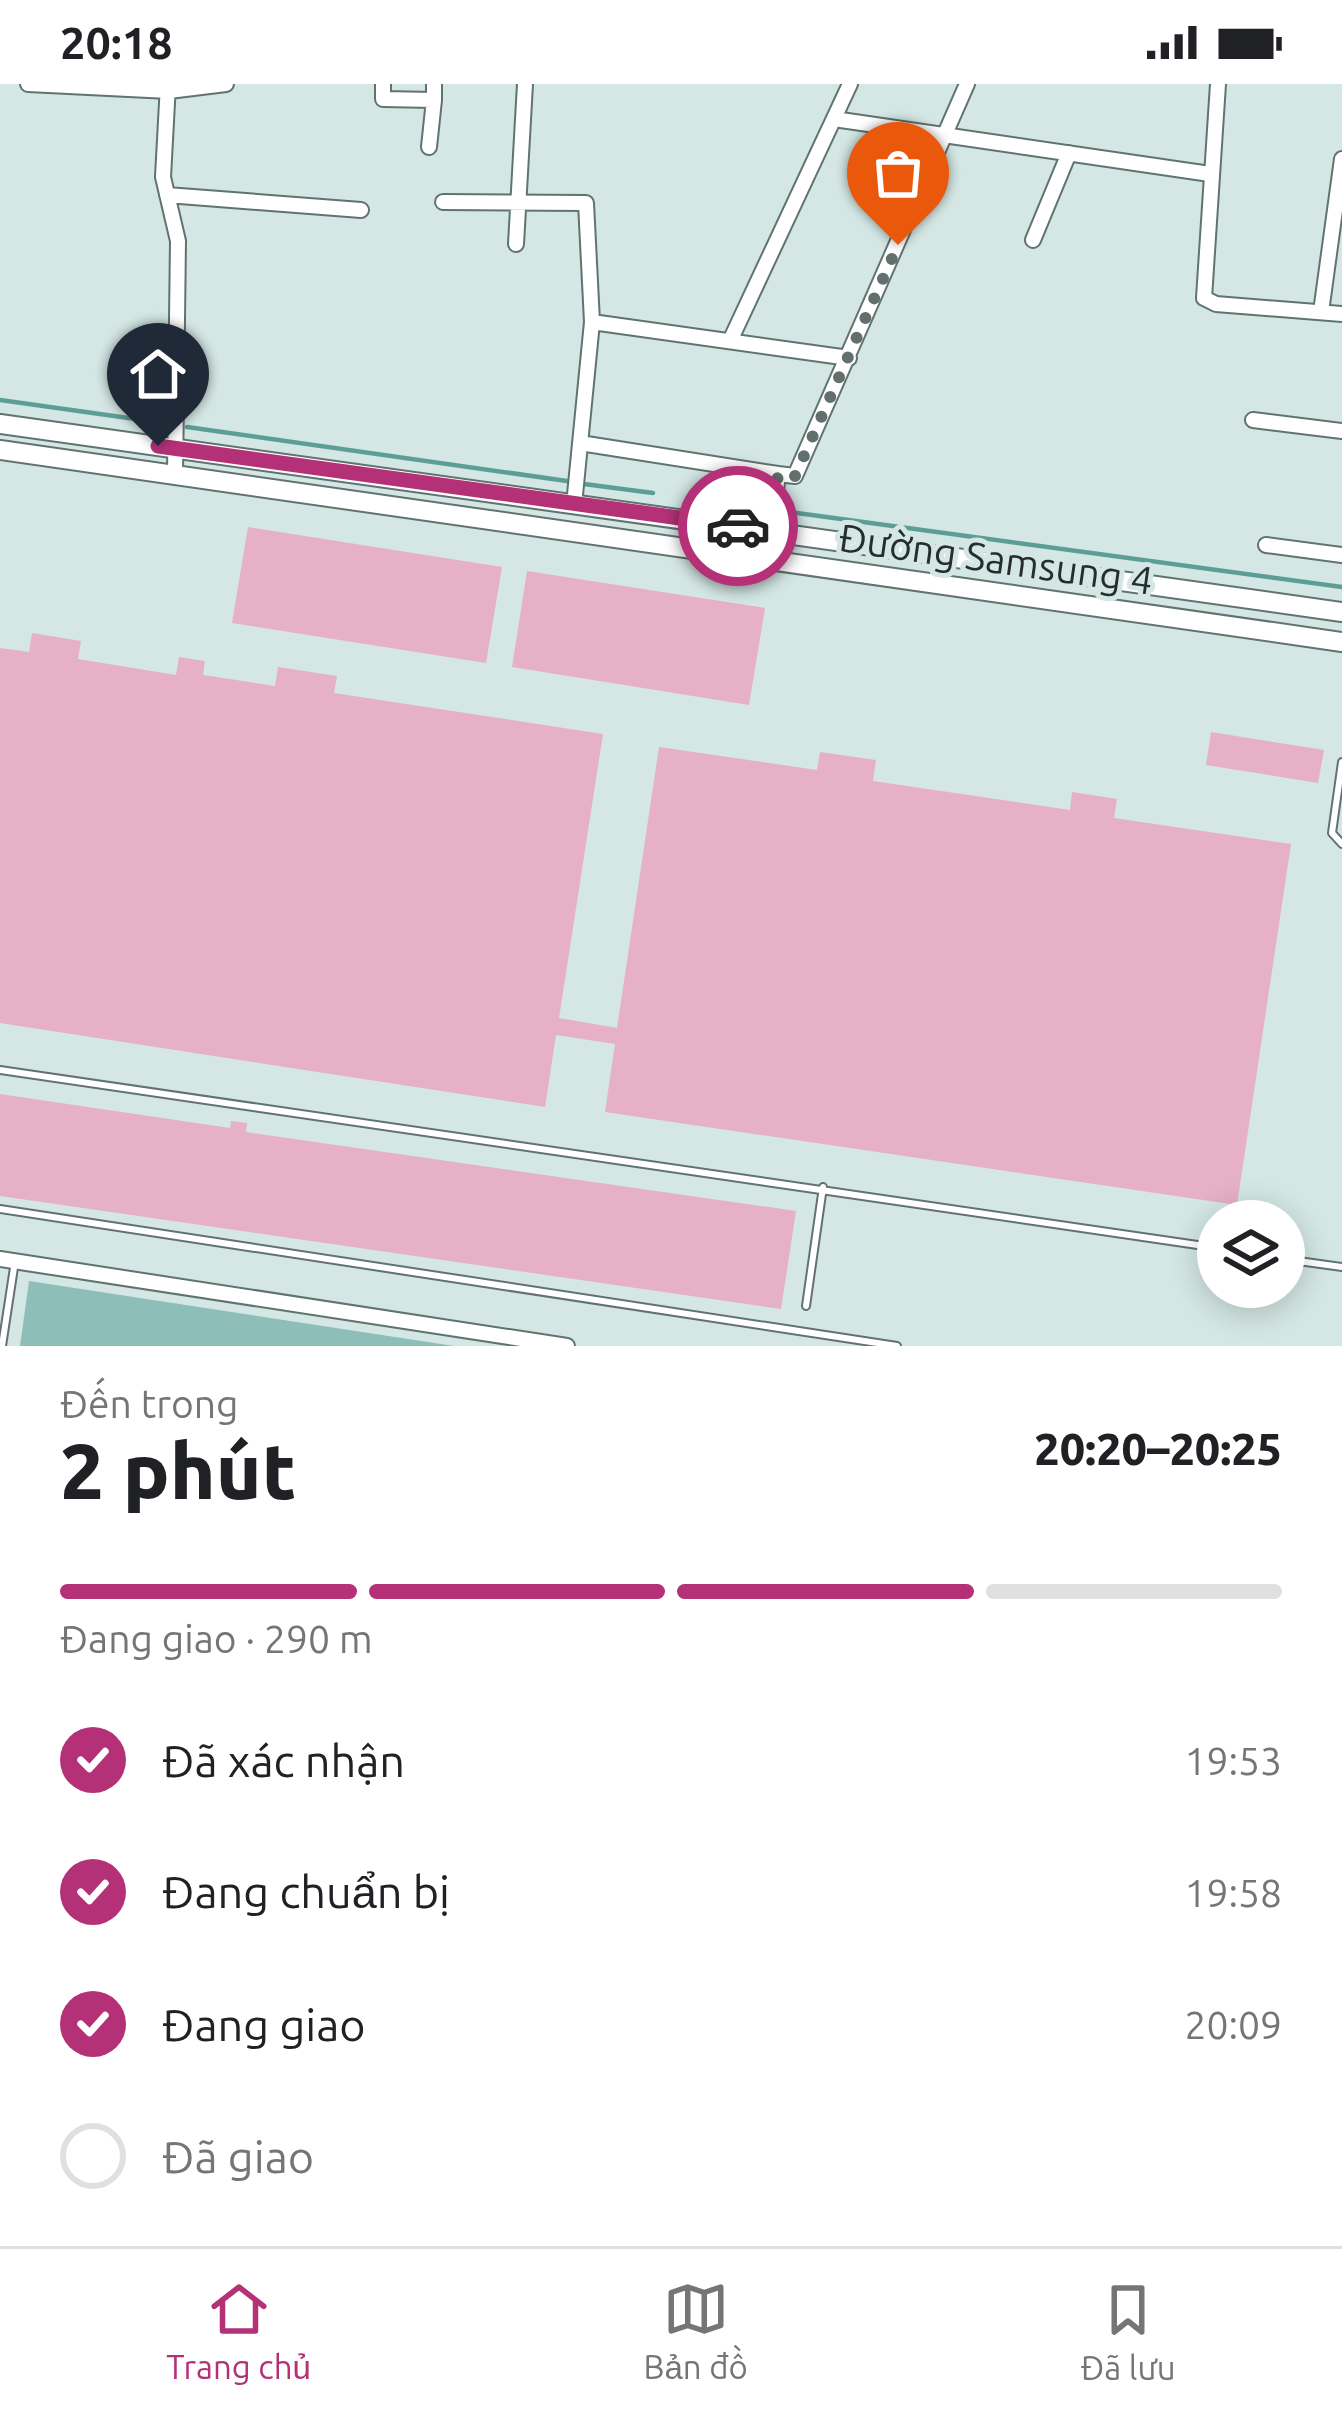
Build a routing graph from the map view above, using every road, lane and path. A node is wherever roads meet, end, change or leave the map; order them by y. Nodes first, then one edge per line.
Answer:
1 (28, 84) edge
2 (226, 84) edge
3 (383, 84) edge
4 (525, 84) edge
5 (850, 84) edge
6 (967, 84) edge
7 (1218, 84) edge
8 (168, 88) edge
9 (434, 92) edge
10 (834, 119) junction
11 (947, 133) junction
12 (429, 147) dead end
13 (1069, 153) junction
14 (1342, 159) edge
15 (1210, 174) junction
16 (167, 195) junction
17 (520, 201) junction
18 (443, 202) dead end
19 (361, 209) dead end
20 (1033, 240) dead end
21 (516, 244) dead end
22 (1321, 312) junction
23 (1342, 314) edge
24 (592, 322) junction
25 (730, 341) junction
26 (849, 358) junction
27 (1253, 421) dead end
28 (0, 424) edge
29 (1342, 431) edge
30 (580, 443) junction
31 (176, 449) junction
32 (0, 450) edge
33 (778, 474) junction
34 (175, 475) junction
35 (574, 505) junction
36 (771, 531) junction
37 (1266, 544) dead end
38 (879, 546) junction
39 (1342, 555) edge
40 (767, 560) junction
41 (875, 575) junction
42 (1342, 613) edge
43 (1342, 642) edge
44 (1342, 762) edge
45 (1342, 844) edge
46 (0, 1070) edge
47 (823, 1187) junction
48 (0, 1209) edge
49 (1197, 1245) edge
50 (8, 1260) edge
51 (1305, 1261) edge
52 (1342, 1267) edge
53 (806, 1306) dead end
54 (2, 1346) edge
55 (567, 1346) edge
56 (897, 1346) edge

1 - 8 street
2 - 8 street
3 - 9 street
4 - 17 street
5 - 10 street
6 - 11 street
7 - 15 street
8 - 16 street
9 - 12 street
10 - 11 street
10 - 25 street
11 - 13 street
11 - 26 street
13 - 15 street
13 - 20 street
14 - 22 street
15 - 22 street
16 - 19 street
16 - 31 street
17 - 18 street
17 - 21 street
17 - 24 street
22 - 23 street
24 - 25 street
24 - 30 street
25 - 26 street
26 - 33 street
27 - 29 street
28 - 31 main road, Đường Samsung 4
30 - 33 street
30 - 35 street
31 - 34 street
31 - 35 main road, Đường Samsung 4
32 - 34 main road, Đường Samsung 4
33 - 36 street
34 - 40 main road, Đường Samsung 4
35 - 36 main road, Đường Samsung 4
36 - 38 main road, Đường Samsung 4
36 - 40 main road
37 - 39 street
38 - 41 main road
38 - 42 main road, Đường Samsung 4
40 - 41 main road, Đường Samsung 4
41 - 43 main road, Đường Samsung 4
44 - 45 lane
46 - 47 lane
47 - 49 lane
47 - 53 lane
48 - 56 lane
50 - 54 lane
50 - 55 street
51 - 52 lane

